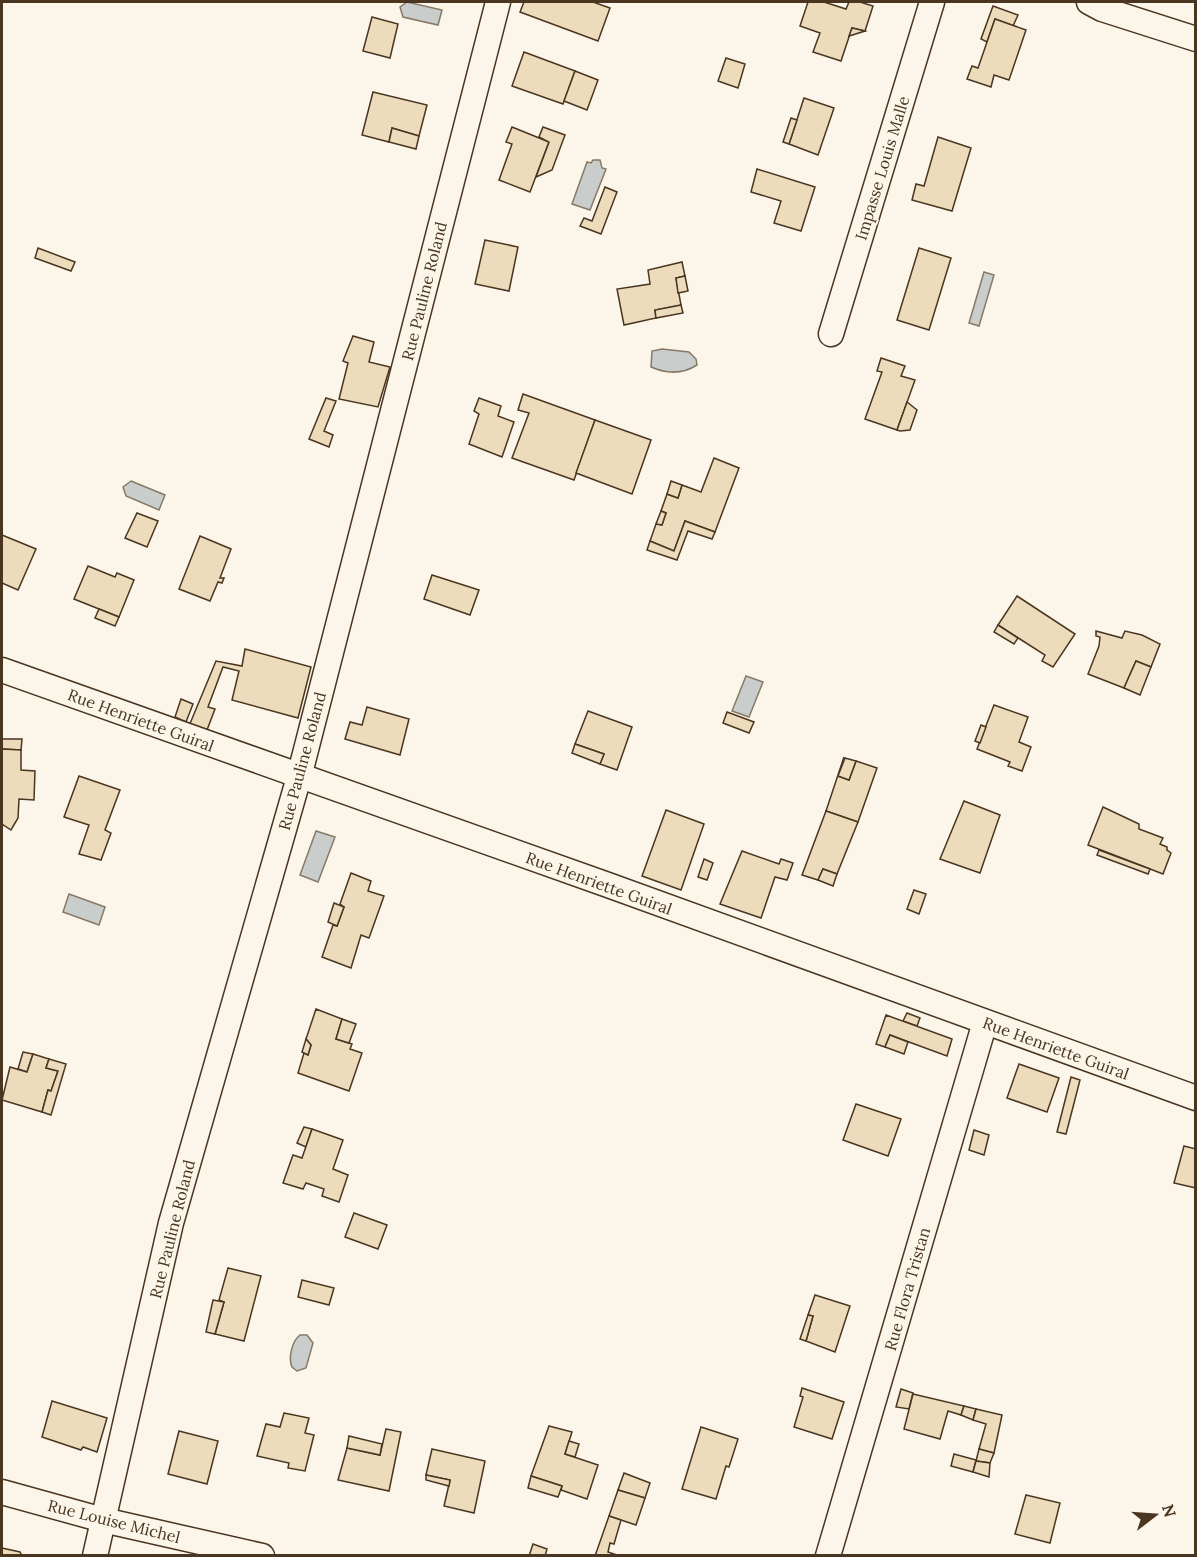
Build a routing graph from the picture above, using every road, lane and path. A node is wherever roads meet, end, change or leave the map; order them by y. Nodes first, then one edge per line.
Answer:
1 (498, 2) edge
2 (932, 2) edge
3 (1089, 2) edge
4 (1196, 39) edge
5 (831, 334) dead end
6 (2, 670) edge
7 (299, 777) junction
8 (985, 1022) junction
9 (1196, 1098) edge
10 (2, 1492) edge
11 (103, 1520) junction
12 (95, 1556) edge
13 (262, 1556) edge
14 (828, 1556) edge

1 - 7 street, Rue Pauline Roland
2 - 5 street, Impasse Louis Malle
3 - 4 street
6 - 7 street, Rue Henriette Guiral
7 - 8 street, Rue Henriette Guiral
7 - 11 street, Rue Pauline Roland
8 - 9 street, Rue Henriette Guiral
8 - 14 street, Rue Flora Tristan
10 - 11 street, Rue Louise Michel
11 - 12 street, Rue Pauline Roland
11 - 13 street, Rue Louise Michel

